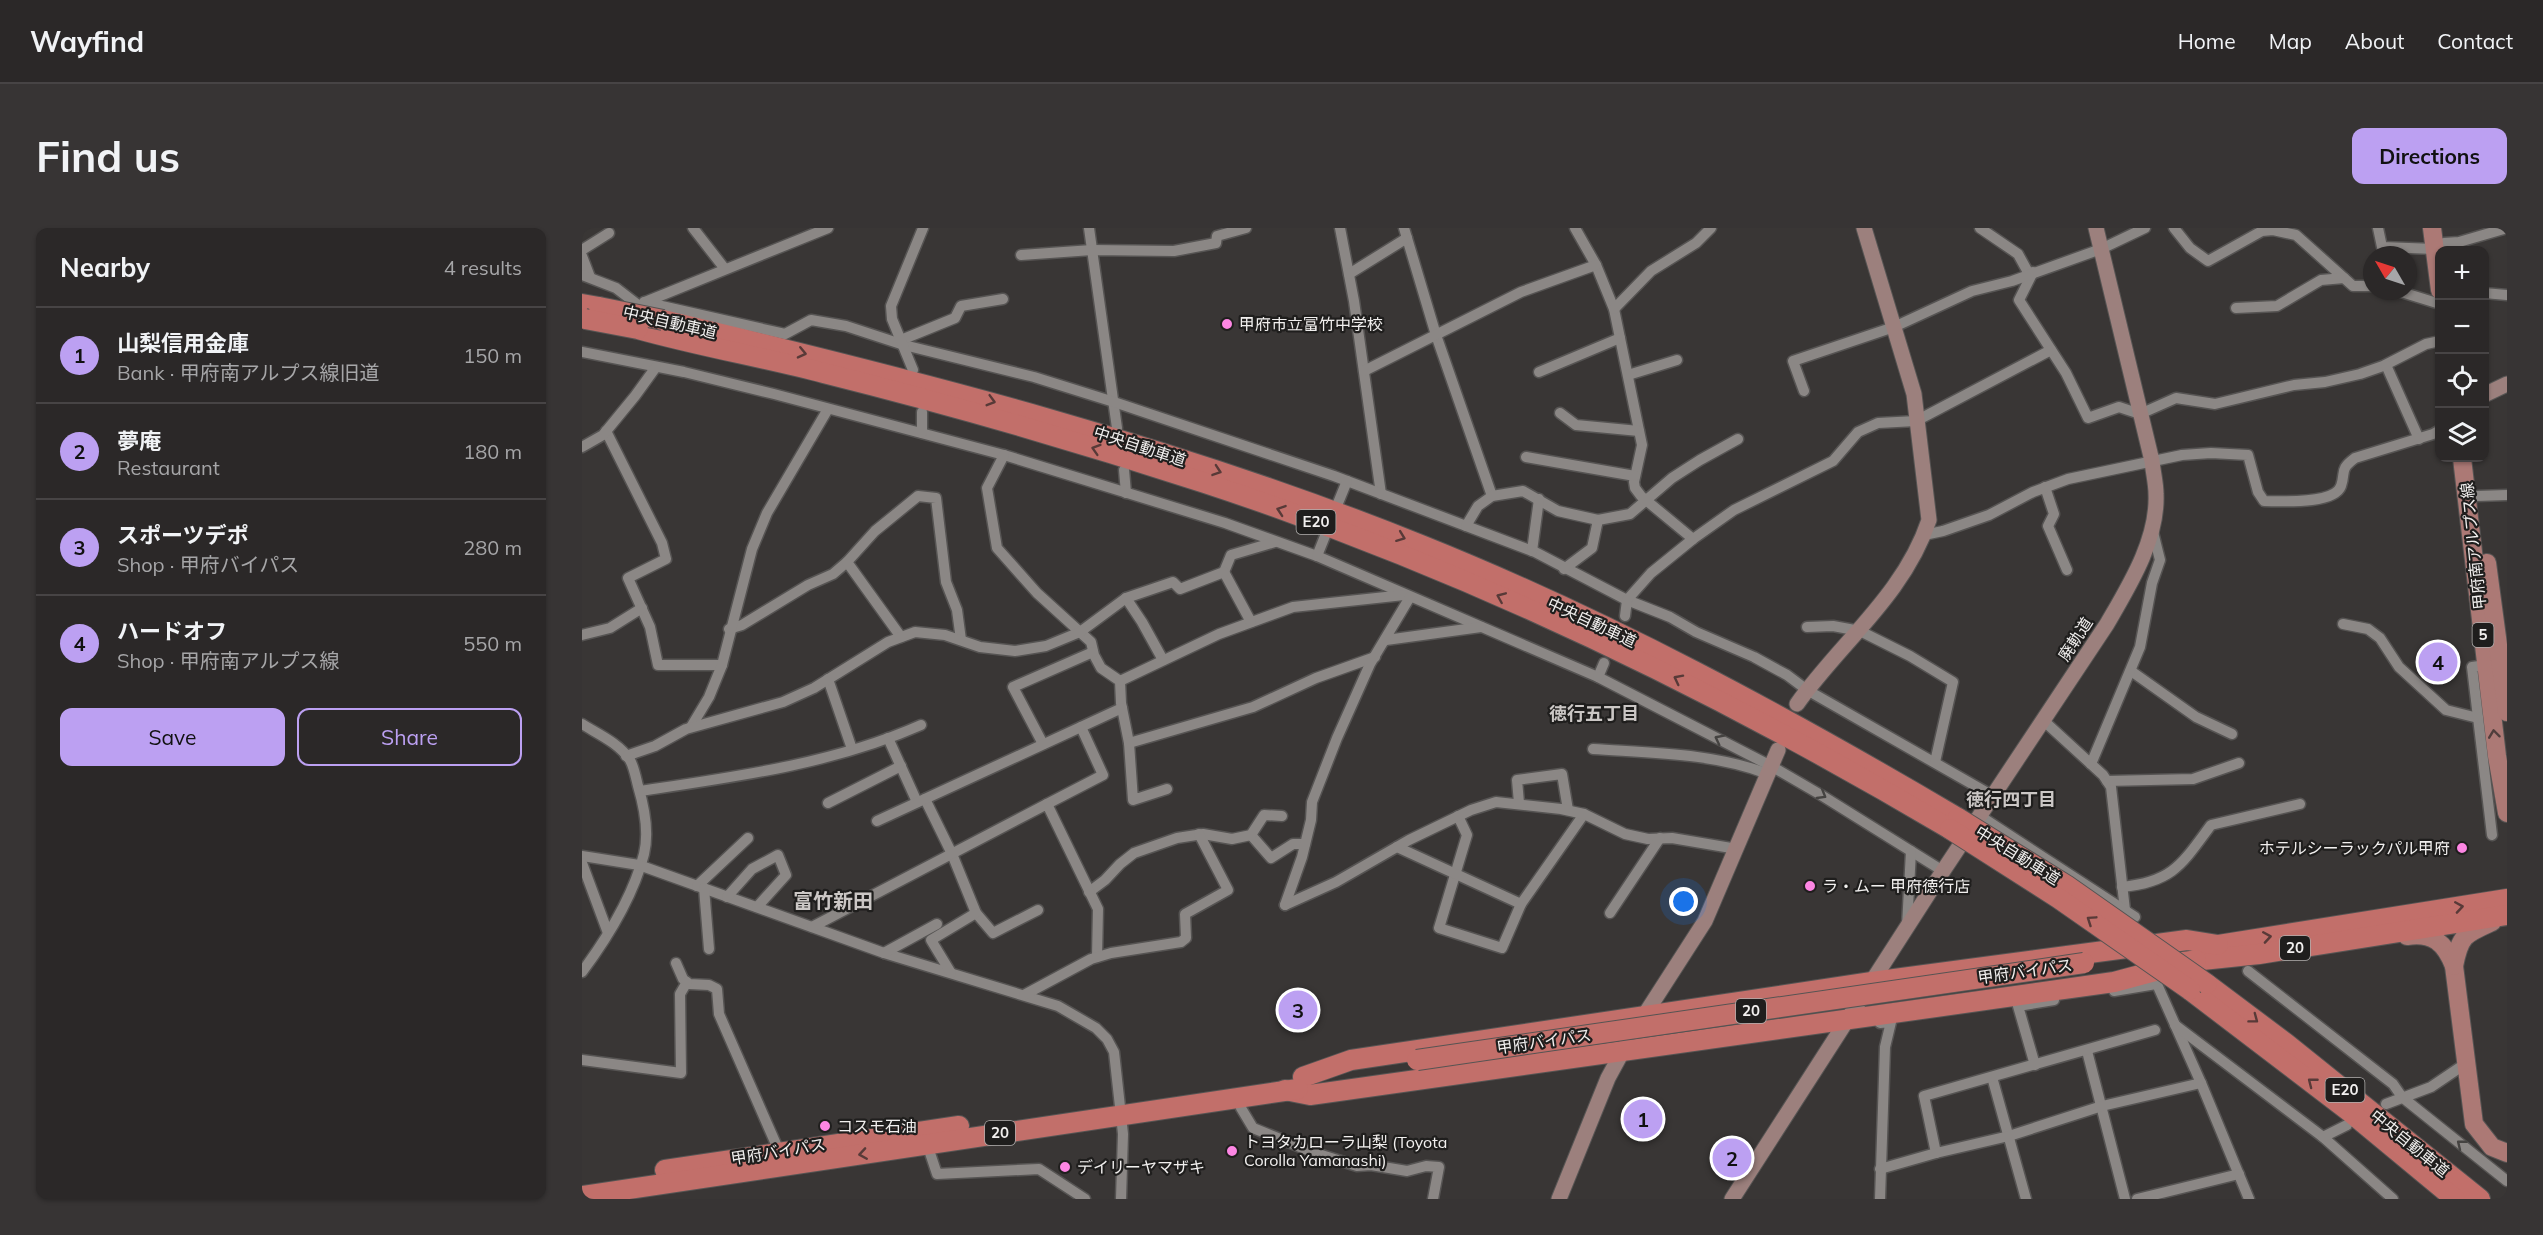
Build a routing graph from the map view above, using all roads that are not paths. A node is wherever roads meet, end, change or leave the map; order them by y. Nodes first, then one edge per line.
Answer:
1 (693, 228) edge
2 (828, 228) edge
3 (923, 228) edge
4 (1089, 228) edge
5 (1340, 228) edge
6 (1575, 228) edge
7 (1711, 228) edge
8 (1864, 228) edge
9 (1980, 228) edge
10 (2096, 228) edge
11 (2145, 228) edge
12 (2174, 228) edge
13 (2378, 228) edge
14 (2432, 228) edge
15 (2507, 228) edge
16 (1240, 229) edge
17 (609, 233) dead end
18 (1405, 233) edge
19 (2442, 243) edge
20 (2101, 249) junction
21 (582, 250) edge
22 (1092, 250) junction
23 (1021, 255) dead end
24 (582, 256) edge
25 (1596, 265) junction
26 (725, 268) junction
27 (2031, 273) junction
28 (1349, 274) junction
29 (586, 276) edge
30 (2344, 278) junction
31 (2363, 286) edge
32 (2489, 293) edge
33 (2507, 295) edge
34 (2417, 297) edge
35 (1003, 300) dead end
36 (2435, 303) edge
37 (641, 304) junction
38 (2236, 308) dead end
39 (1614, 309) junction
40 (586, 315) edge
41 (1894, 327) junction
42 (1436, 335) junction
43 (1620, 338) junction
44 (903, 342) junction
45 (2435, 342) edge
46 (2051, 350) junction
47 (582, 352) edge
48 (1677, 360) dead end
49 (2385, 365) junction
50 (656, 366) junction
51 (913, 370) dead end
52 (1364, 371) junction
53 (1539, 372) dead end
54 (1628, 375) junction
55 (2507, 384) edge
56 (1804, 391) dead end
57 (2489, 393) edge
58 (1114, 402) junction
59 (828, 409) junction
60 (922, 412) dead end
61 (1560, 413) dead end
62 (2140, 414) junction
63 (1916, 420) junction
64 (1117, 428) dead end
65 (606, 431) junction
66 (1639, 431) junction
67 (2435, 432) edge
68 (922, 433) junction
69 (1738, 439) dead end
70 (2420, 439) junction
71 (582, 447) edge
72 (1004, 455) junction
73 (1526, 457) dead end
74 (2152, 461) junction
75 (2464, 462) edge
76 (2473, 462) edge
77 (1124, 470) dead end
78 (1635, 476) junction
79 (1347, 481) junction
80 (2045, 487) junction
81 (1126, 493) junction
82 (1381, 494) junction
83 (2477, 495) junction
84 (2507, 495) edge
85 (1492, 496) junction
86 (1539, 499) junction
87 (1645, 500) junction
88 (1338, 502) dead end
89 (1598, 520) junction
90 (1466, 526) junction
91 (2152, 528) junction
92 (1924, 535) junction
93 (1325, 536) dead end
94 (1693, 539) junction
95 (1275, 542) junction
96 (1532, 551) junction
97 (1317, 556) junction
98 (847, 562) junction
99 (1564, 569) junction
100 (2067, 570) dead end
101 (1224, 572) junction
102 (1408, 596) junction
103 (1125, 598) junction
104 (1626, 600) junction
105 (642, 608) junction
106 (1625, 615) dead end
107 (1251, 622) junction
108 (2343, 624) dead end
109 (1481, 627) junction
110 (1807, 627) dead end
111 (729, 629) junction
112 (1860, 631) junction
113 (1080, 632) junction
114 (582, 635) edge
115 (901, 637) junction
116 (1386, 639) junction
117 (961, 640) junction
118 (1093, 652) junction
119 (1375, 657) junction
120 (1163, 660) junction
121 (1604, 663) dead end
122 (2498, 664) edge
123 (722, 665) junction
124 (2131, 671) junction
125 (1598, 677) junction
126 (828, 680) junction
127 (1120, 681) junction
128 (1807, 690) junction
129 (1797, 704) dead end
130 (1122, 708) junction
131 (2507, 712) edge
132 (2478, 718) junction
133 (2044, 721) junction
134 (582, 724) edge
135 (921, 725) dead end
136 (1081, 727) junction
137 (692, 728) junction
138 (2232, 734) dead end
139 (888, 738) junction
140 (1129, 743) junction
141 (1043, 744) junction
142 (852, 749) junction
143 (1593, 749) dead end
144 (1778, 750) dead end
145 (626, 756) junction
146 (1935, 762) junction
147 (2239, 763) dead end
148 (2091, 764) junction
149 (901, 766) junction
150 (1769, 770) junction
151 (2107, 781) junction
152 (1167, 789) dead end
153 (640, 791) junction
154 (1993, 796) junction
155 (921, 800) junction
156 (1519, 803) junction
157 (828, 804) dead end
158 (1047, 804) junction
159 (2300, 804) dead end
160 (1568, 810) junction
161 (2507, 813) edge
162 (1584, 814) junction
163 (1282, 816) dead end
164 (1458, 816) junction
165 (1980, 816) junction
166 (877, 821) dead end
167 (1954, 824) junction
168 (1199, 834) junction
169 (1251, 834) junction
170 (2492, 835) dead end
171 (748, 838) dead end
172 (1660, 838) junction
173 (1305, 844) junction
174 (1397, 847) junction
175 (1737, 849) junction
176 (1911, 851) junction
177 (951, 854) junction
178 (582, 856) edge
179 (582, 863) edge
180 (639, 865) junction
181 (1943, 871) junction
182 (1454, 873) junction
183 (700, 887) junction
184 (2122, 887) junction
185 (1089, 892) junction
186 (727, 897) junction
187 (2507, 899) edge
188 (1521, 904) junction
189 (757, 907) junction
190 (1038, 910) dead end
191 (2125, 910) junction
192 (1610, 913) dead end
193 (976, 914) junction
194 (2507, 915) edge
195 (2135, 917) dead end
196 (937, 924) dead end
197 (812, 927) junction
198 (1906, 929) junction
199 (608, 933) junction
200 (2218, 945) junction
201 (709, 948) dead end
202 (884, 952) junction
203 (2259, 954) junction
204 (1097, 957) junction
205 (2196, 960) junction
206 (676, 963) dead end
207 (2454, 966) junction
208 (2083, 970) junction
209 (2248, 971) dead end
210 (582, 972) edge
211 (951, 973) junction
212 (2154, 978) junction
213 (687, 982) junction
214 (1872, 982) junction
215 (2199, 987) junction
216 (1024, 995) junction
217 (1644, 1015) junction
218 (1845, 1023) junction
219 (2175, 1025) junction
220 (2155, 1030) dead end
221 (2087, 1051) junction
222 (1622, 1053) junction
223 (582, 1060) edge
224 (2465, 1064) junction
225 (2035, 1065) junction
226 (1418, 1066) junction
227 (1303, 1077) junction
228 (1992, 1077) junction
229 (2201, 1083) junction
230 (1285, 1090) junction
231 (1239, 1097) junction
232 (2402, 1097) junction
233 (2386, 1104) dead end
234 (2102, 1106) junction
235 (1121, 1110) junction
236 (2348, 1125) dead end
237 (2009, 1136) junction
238 (2323, 1137) junction
239 (927, 1144) junction
240 (779, 1151) junction
241 (1936, 1153) junction
242 (2507, 1153) edge
243 (1880, 1169) junction
244 (2239, 1174) junction
245 (2426, 1175) junction
246 (2507, 1181) edge
247 (582, 1183) edge
248 (582, 1196) edge
249 (1085, 1199) edge
250 (1121, 1199) edge
251 (1433, 1199) edge
252 (1559, 1199) edge
253 (1732, 1199) edge
254 (1880, 1199) edge
255 (2026, 1199) edge
256 (2125, 1199) edge
257 (2136, 1199) edge
258 (2249, 1199) edge
259 (2393, 1199) edge
260 (2443, 1199) edge
261 (2455, 1199) edge
262 (2480, 1199) edge

1 - 26 street
2 - 26 street
3 - 44 street
4 - 22 street
5 - 28 street
6 - 25 street
7 - 39 street
8 - 41 street
9 - 27 street
10 - 20 street, 廃軌道
11 - 20 street
12 - 30 street
13 - 19 street
14 - 19 main road
15 - 19 street
16 - 22 street
17 - 21 street
18 - 28 street
18 - 42 street
20 - 27 street
20 - 62 street, 廃軌道
22 - 23 street
22 - 58 street
24 - 29 street
25 - 39 street
25 - 42 street
26 - 37 street
27 - 41 street
27 - 46 street
28 - 52 street
29 - 37 street
30 - 31 street
30 - 38 street
32 - 33 street
34 - 36 street
35 - 44 street
37 - 40 street
37 - 44 street
39 - 43 street
167 -> 40 highway, 中央自動車道 / E20, bridge
40 -> 167 highway, 中央自動車道 / E20, bridge
41 - 56 street
41 - 63 street
42 - 52 street
42 - 85 street
43 - 53 street
43 - 54 street
44 - 51 street
44 - 58 street
45 - 49 street
46 - 62 street
46 - 63 street
47 - 50 street
48 - 54 street
49 - 62 street
49 - 70 street
50 - 59 street
50 - 65 street
52 - 82 street
54 - 66 street
55 - 57 street
58 - 64 street
58 - 79 street
59 - 68 street
59 - 111 street
60 - 68 street
61 - 66 street
62 - 74 street, 廃軌道
63 - 92 street
63 - 94 street
65 - 71 street
65 - 105 street
66 - 78 street
67 - 70 street
68 - 72 street
69 - 87 street
70 - 74 street
72 - 81 street
72 - 113 street
73 - 78 street
74 - 80 street
74 - 91 street, 廃軌道
75 - 122 main road, 甲府南アルプス線 / 5
76 - 83 main road, 甲府南アルプス線 / 5
77 - 81 street
78 - 87 street
79 - 82 street
79 - 88 street
80 - 92 street
80 - 100 street
81 - 95 street
82 - 90 street
83 - 84 street
83 - 122 main road, 甲府南アルプス線 / 5
85 - 86 street
85 - 90 street
86 - 89 street
86 - 96 street
87 - 89 street
87 - 94 street
89 - 99 street
90 - 96 street
91 - 124 street
91 - 133 street, 廃軌道
92 - 112 street
93 - 97 street
94 - 104 street
95 - 97 street
95 - 101 street
96 - 99 street
97 - 102 street
98 - 111 street
98 - 115 street
98 - 117 street
99 - 104 street
101 - 103 street
101 - 107 street
102 - 107 street
102 - 109 street
102 - 116 street
103 - 113 street
103 - 120 street
104 - 106 street
104 - 128 street
105 - 114 street
105 - 123 street
107 - 120 street
108 - 132 street
109 - 116 street
109 - 125 street
110 - 112 street
111 - 123 street
112 - 128 street
112 - 146 street
113 - 117 street
113 - 118 street
115 - 117 street
115 - 126 street
116 - 119 street
118 - 127 street
118 - 141 street
119 - 140 street
119 - 173 street
120 - 127 street
121 - 125 street
122 - 131 main road, 甲府南アルプス線 / 5
122 - 132 street
161 -> 122 main road, 甲府南アルプス線 / 5
123 - 137 street
124 - 138 street
124 - 148 street
150 -> 125 street
126 - 137 street
126 - 142 street
127 - 130 street
128 - 129 street
128 - 146 street
130 - 136 street
130 - 140 street
132 - 170 street
133 - 148 street
133 - 154 street, 廃軌道
134 - 145 street
135 - 139 street
136 - 141 street
136 - 158 street
137 - 145 street
139 - 142 street
139 - 149 street
140 - 152 street
141 - 155 street
142 - 153 street
143 - 150 street
144 - 150 street
145 - 153 street
146 - 154 street
147 - 151 street
148 - 151 street
149 - 155 street
149 - 157 street
150 - 175 street
150 -> 176 street
151 - 184 street
153 - 180 street
154 - 165 street, 廃軌道
155 - 166 street
155 - 177 street
156 - 160 street
156 - 160 street
156 - 164 street
158 - 177 street
158 - 185 street
159 - 184 street
160 - 162 street
162 - 172 street
162 - 188 street
163 - 169 street
164 - 174 street
164 - 182 street
165 - 181 street, 廃軌道
165 - 191 street
167 - 215 highway, 中央自動車道 / E20, bridge
168 - 169 street
168 - 185 street
168 - 204 street
169 - 173 street
171 - 183 street
172 - 175 street
172 - 192 street
173 - 174 street
174 - 182 street
175 - 217 street
176 - 181 street
176 - 198 street
177 - 193 street
177 - 197 street
178 - 180 street
179 - 199 street
180 - 183 street
180 - 199 street
181 - 198 street, 廃軌道
182 - 188 street
182 - 188 street
183 - 186 street
183 - 201 street
184 - 191 street
185 - 204 street
186 - 189 street
186 - 189 street
200 -> 187 highway, 甲府バイパス / 20
189 - 197 street
190 - 193 street
191 - 195 street
193 - 211 street
194 - 203 highway, 甲府バイパス / 20
194 - 207 main road
196 - 202 street
197 - 202 street
198 - 214 street, 廃軌道
199 - 210 street
200 - 208 highway, 甲府バイパス / 20
200 - 214 highway
202 - 211 street
203 - 205 highway, 甲府バイパス / 20
203 - 207 main road
204 - 216 street
205 - 208 highway, 甲府バイパス / 20
205 - 212 highway
206 - 213 street
207 - 224 main road
208 - 226 highway, 甲府バイパス / 20
209 - 232 street
211 - 216 street
212 - 218 highway
212 - 219 street
212 - 225 street
213 - 223 street
213 - 240 street
214 - 217 highway
214 - 218 street, 廃軌道
245 -> 215 highway, 中央自動車道 / E20
215 -> 262 highway, 中央自動車道 / E20
216 - 235 street
217 - 222 street
217 - 227 highway
218 - 222 highway
218 - 243 street
218 - 253 street, 廃軌道
219 - 229 street
219 - 238 street
220 - 221 street
221 - 225 street
221 - 234 street
222 - 230 highway
222 - 252 street
224 - 232 street
224 - 242 main road
225 - 228 street
226 - 227 highway, 甲府バイパス / 20
226 - 230 highway, 甲府バイパス / 20
227 - 235 highway, 甲府バイパス / 20
228 - 237 street
228 - 241 street
229 - 234 street
229 - 244 street
230 - 231 highway, 甲府バイパス / 20
231 - 235 highway, 甲府バイパス / 20
231 - 251 street
232 - 233 street
246 -> 232 street
234 - 237 street
234 - 256 street
235 - 239 highway, 甲府バイパス / 20
235 - 240 highway, 甲府バイパス / 20
235 - 250 street
236 - 238 street
237 - 241 street
237 - 255 street
238 - 259 street
239 -> 248 highway, 甲府バイパス / 20
239 - 249 street
240 - 247 highway, 甲府バイパス / 20
241 - 243 street
243 - 254 street
244 - 257 street
244 - 258 street
245 - 260 highway
245 - 261 highway, 中央自動車道 / E20

